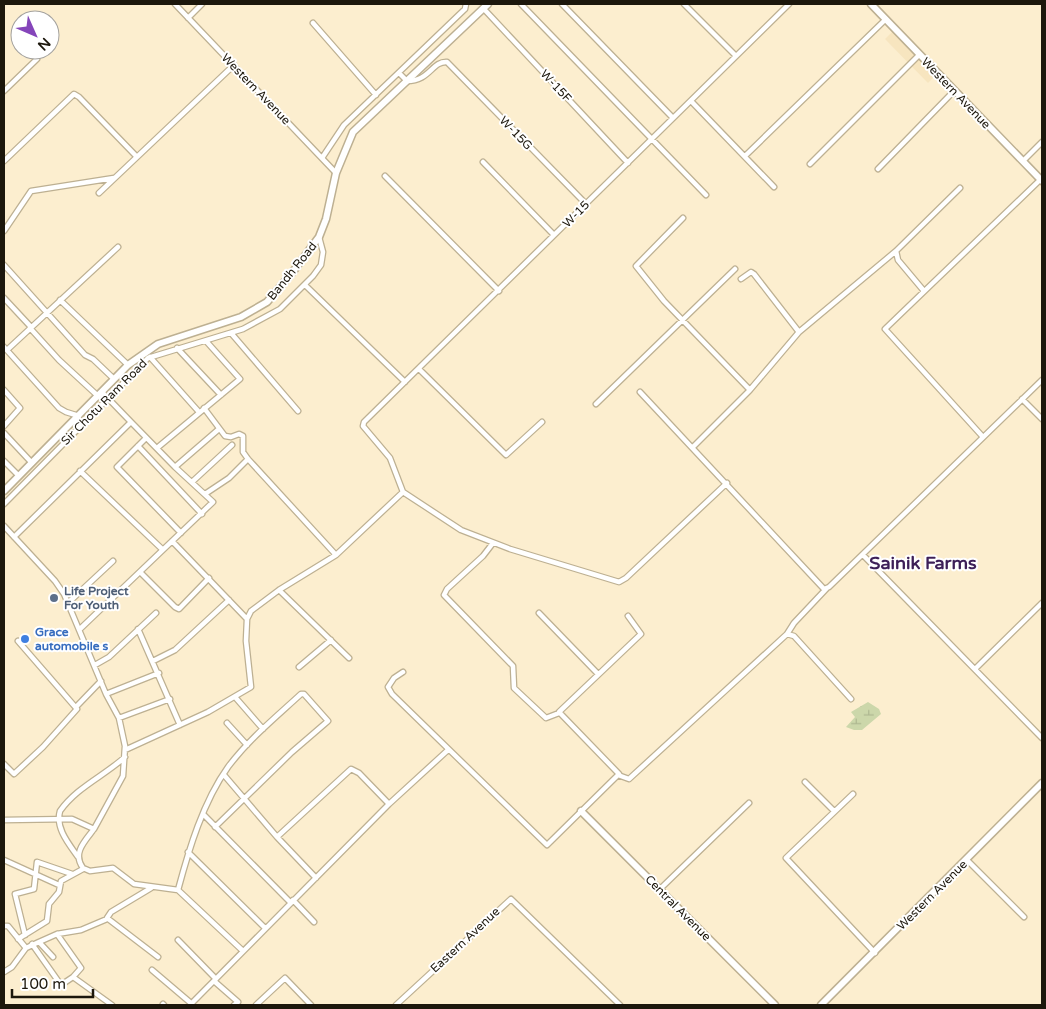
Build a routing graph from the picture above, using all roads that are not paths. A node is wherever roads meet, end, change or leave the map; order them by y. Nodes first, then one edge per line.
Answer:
1 (175, 4) edge
2 (202, 4) edge
3 (466, 4) edge
4 (521, 4) edge
5 (562, 4) edge
6 (684, 4) edge
7 (789, 4) edge
8 (871, 4) edge
9 (486, 6) edge
10 (188, 18) junction
11 (886, 19) junction
12 (313, 23) dead end
13 (919, 55) junction
14 (736, 56) junction
15 (36, 60) edge
16 (234, 65) junction
17 (399, 73) junction
18 (408, 81) junction
19 (4, 91) edge
20 (954, 91) junction
21 (376, 95) junction
22 (691, 100) junction
23 (673, 118) junction
24 (651, 140) junction
25 (1042, 142) edge
26 (745, 156) junction
27 (137, 158) junction
28 (322, 158) junction
29 (4, 161) edge
30 (1023, 161) junction
31 (483, 162) dead end
32 (628, 164) junction
33 (810, 164) dead end
34 (878, 169) dead end
35 (336, 174) junction
36 (385, 176) dead end
37 (115, 178) junction
38 (1042, 180) edge
39 (774, 187) dead end
40 (960, 188) dead end
41 (99, 193) dead end
42 (706, 196) dead end
43 (586, 204) junction
44 (683, 218) dead end
45 (4, 231) edge
46 (554, 235) junction
47 (319, 237) junction
48 (118, 247) dead end
49 (896, 251) junction
50 (4, 265) edge
51 (735, 269) dead end
52 (741, 279) dead end
53 (305, 285) junction
54 (924, 291) junction
55 (498, 292) junction
56 (4, 298) edge
57 (60, 300) junction
58 (47, 312) junction
59 (682, 320) junction
60 (31, 327) junction
61 (799, 332) junction
62 (232, 333) junction
63 (206, 341) junction
64 (5, 348) edge
65 (177, 348) junction
66 (150, 357) junction
67 (128, 364) junction
68 (419, 370) junction
69 (114, 379) junction
70 (1042, 380) edge
71 (405, 382) junction
72 (4, 390) edge
73 (750, 390) junction
74 (640, 392) dead end
75 (100, 394) junction
76 (221, 395) junction
77 (108, 398) junction
78 (1022, 399) junction
79 (596, 404) dead end
80 (204, 408) junction
81 (298, 411) dead end
82 (199, 412) junction
83 (79, 416) junction
84 (1042, 419) edge
85 (131, 422) junction
86 (542, 422) dead end
87 (4, 426) edge
88 (219, 429) junction
89 (4, 433) edge
90 (983, 436) junction
91 (146, 438) junction
92 (232, 445) dead end
93 (138, 446) junction
94 (694, 447) junction
95 (157, 448) junction
96 (248, 459) junction
97 (4, 461) edge
98 (32, 463) junction
99 (175, 467) junction
100 (80, 471) junction
101 (19, 476) junction
102 (192, 482) junction
103 (727, 483) junction
104 (5, 488) edge
105 (404, 492) junction
106 (205, 494) junction
107 (4, 504) edge
108 (202, 514) junction
109 (4, 526) edge
110 (181, 533) junction
111 (14, 536) junction
112 (172, 541) junction
113 (493, 543) junction
114 (162, 549) junction
115 (336, 555) junction
116 (863, 555) junction
117 (113, 561) dead end
118 (140, 572) junction
119 (209, 578) junction
120 (827, 588) junction
121 (279, 590) junction
122 (229, 600) junction
123 (68, 602) junction
124 (1042, 603) edge
125 (156, 613) dead end
126 (539, 613) dead end
127 (628, 616) dead end
128 (247, 619) junction
129 (80, 629) junction
130 (138, 629) junction
131 (787, 634) junction
132 (331, 640) junction
133 (18, 641) dead end
134 (349, 658) dead end
135 (153, 661) junction
136 (95, 666) junction
137 (299, 667) dead end
138 (975, 669) junction
139 (403, 672) dead end
140 (159, 673) junction
141 (598, 674) junction
142 (101, 681) junction
143 (106, 694) junction
144 (235, 697) junction
145 (170, 699) junction
146 (851, 699) dead end
147 (76, 707) junction
148 (559, 713) junction
149 (119, 718) junction
150 (227, 723) dead end
151 (180, 725) junction
152 (263, 729) junction
153 (1042, 738) edge
154 (247, 745) junction
155 (125, 750) junction
156 (448, 750) junction
157 (125, 757) junction
158 (4, 764) edge
159 (224, 774) junction
160 (619, 774) junction
161 (806, 782) dead end
162 (1042, 784) edge
163 (853, 794) dead end
164 (244, 798) junction
165 (749, 803) dead end
166 (389, 804) junction
167 (581, 811) junction
168 (834, 811) junction
169 (204, 815) junction
170 (58, 818) junction
171 (4, 820) edge
172 (215, 827) junction
173 (94, 829) junction
174 (277, 837) junction
175 (188, 852) junction
176 (78, 856) junction
177 (4, 860) edge
178 (967, 860) junction
179 (83, 868) junction
180 (72, 874) junction
181 (36, 876) junction
182 (316, 878) junction
183 (59, 885) junction
184 (151, 888) junction
185 (660, 889) junction
186 (178, 890) junction
187 (292, 901) junction
188 (1024, 917) dead end
189 (107, 919) junction
190 (314, 922) dead end
191 (4, 926) edge
192 (265, 928) junction
193 (57, 934) junction
194 (25, 935) junction
195 (18, 939) junction
196 (178, 940) dead end
197 (38, 942) junction
198 (32, 944) junction
199 (26, 948) junction
200 (243, 951) junction
201 (875, 952) junction
202 (53, 957) dead end
203 (158, 957) dead end
204 (152, 970) dead end
205 (4, 972) edge
206 (73, 977) junction
207 (215, 980) junction
208 (191, 1004) edge
209 (238, 1004) edge
210 (112, 1005) edge
211 (256, 1005) edge
212 (311, 1005) edge
213 (396, 1005) edge
214 (620, 1005) edge
215 (775, 1005) edge
216 (821, 1005) edge

1 - 10 street, Western Avenue
2 - 10 street
3 - 17 street
4 - 24 street
5 - 23 street
6 - 14 street
7 - 14 street, W-15
8 - 11 street, Western Avenue
9 - 18 street, Bandh Road
9 - 32 street, W-15F
10 - 16 street, Western Avenue
11 - 13 street, Western Avenue
11 - 26 street
12 - 21 street
13 - 20 street, Western Avenue
13 - 33 street
14 - 22 street, W-15
15 - 19 street
16 - 27 street
16 - 28 street, Western Avenue
17 - 18 street
17 - 21 street
18 - 35 street, Bandh Road
18 - 43 street, W-15G
20 - 30 street, Western Avenue
20 - 34 street
21 - 28 street
22 - 23 street, W-15
22 - 26 street
23 - 24 street, W-15
24 - 32 street, W-15
24 - 42 street
25 - 30 street
26 - 39 street
27 - 29 street
27 - 37 street
28 - 35 street, Western Avenue
30 - 38 street, Western Avenue
31 - 46 street
32 - 43 street, W-15
35 - 47 street, Bandh Road
36 - 55 street
37 - 41 street
37 - 45 street
38 - 54 street
40 - 49 street
43 - 46 street, W-15
44 - 59 street
46 - 55 street, W-15
47 - 53 street, Sir Chotu Ram Road
47 - 67 street, Bandh Road
48 - 57 street
49 - 54 street
49 - 61 street
50 - 58 street
51 - 59 street
52 - 61 street
53 - 62 street, Sir Chotu Ram Road
53 - 71 street
54 - 90 street
55 - 68 street, W-15
56 - 60 street
57 - 58 street
57 - 67 street
58 - 60 street
58 - 69 street
59 - 73 street
59 - 79 street
60 - 64 street
60 - 75 street
61 - 73 street
62 - 63 street, Sir Chotu Ram Road
62 - 81 street
63 - 65 street, Sir Chotu Ram Road
63 - 76 street
64 - 83 street
65 - 66 street, Sir Chotu Ram Road
65 - 76 street
66 - 77 street, Sir Chotu Ram Road
66 - 82 street
67 - 69 street, Bandh Road
68 - 71 street, W-15
68 - 86 street
69 - 75 street, Bandh Road
70 - 78 street
71 - 105 street, W-15
72 - 87 street
73 - 94 street
74 - 94 street
75 - 77 street
75 - 83 street, Bandh Road
76 - 80 street
77 - 85 street
77 - 107 street, Sir Chotu Ram Road
78 - 84 street
78 - 90 street
80 - 82 street
80 - 88 street
82 - 95 street
83 - 98 street, Bandh Road
85 - 91 street
85 - 100 street
88 - 96 street
88 - 99 street
89 - 98 street
90 - 116 street
91 - 93 street
91 - 95 street
92 - 102 street
93 - 108 street
93 - 110 street
94 - 103 street
95 - 99 street
96 - 106 street
96 - 115 street
97 - 101 street
98 - 101 street, Bandh Road
99 - 102 street
100 - 111 street
100 - 114 street
101 - 104 street, Bandh Road
102 - 106 street
103 - 113 street
103 - 120 street
105 - 113 street
105 - 115 street
106 - 108 street
108 - 110 street
109 - 111 street
110 - 112 street
111 - 123 street
112 - 114 street
112 - 119 street
113 - 148 street
114 - 118 street
115 - 121 street
116 - 120 street
116 - 138 street
117 - 123 street
118 - 119 street
118 - 129 street
119 - 122 street
120 - 131 street
121 - 128 street
121 - 132 street
122 - 128 street
122 - 135 street
123 - 129 street
124 - 138 street
125 - 130 street
126 - 141 street
127 - 141 street
128 - 144 street
129 - 136 street
130 - 135 street
130 - 136 street
131 - 146 street
131 - 160 street
132 - 134 street
132 - 137 street
133 - 147 street
135 - 140 street
136 - 142 street
138 - 153 street
139 - 156 street
140 - 143 street
140 - 145 street
141 - 148 street
142 - 143 street
142 - 147 street
143 - 149 street
144 - 151 street
144 - 152 street
145 - 149 street
145 - 151 street
147 - 158 street
148 - 160 street
149 - 155 street
150 - 154 street
151 - 155 street
152 - 154 street
152 - 164 street
154 - 159 street
155 - 157 street
156 - 166 street
156 - 167 street
157 - 170 street
157 - 173 street
159 - 164 street
159 - 169 street
160 - 167 street
161 - 168 street
162 - 178 street, Western Avenue
163 - 168 street
164 - 172 street
164 - 174 street
165 - 185 street
166 - 174 street
166 - 182 street
167 - 185 street, Central Avenue
168 - 201 street
169 - 172 street
169 - 175 street
170 - 171 street
170 - 173 street
170 - 176 street
172 - 187 street
173 - 176 street
174 - 182 street
175 - 186 street
175 - 192 street
176 - 179 street
177 - 181 street
178 - 188 street
178 - 201 street, Western Avenue
179 - 180 street
179 - 184 street
180 - 181 street
180 - 183 street
181 - 183 street
181 - 194 street
182 - 187 street
183 - 194 street
184 - 186 street
184 - 189 street
185 - 215 street, Central Avenue
186 - 200 street
187 - 190 street
187 - 192 street
189 - 193 street
189 - 203 street
191 - 195 street
192 - 200 street
193 - 197 street
193 - 206 street
194 - 195 street
195 - 199 street
196 - 207 street
197 - 198 street
197 - 202 street
198 - 199 street
198 - 206 street
199 - 205 street
200 - 207 street
201 - 216 street, Western Avenue
204 - 208 street
206 - 210 street
207 - 208 street
207 - 209 street
211 - 212 street
213 - 214 street, Eastern Avenue

